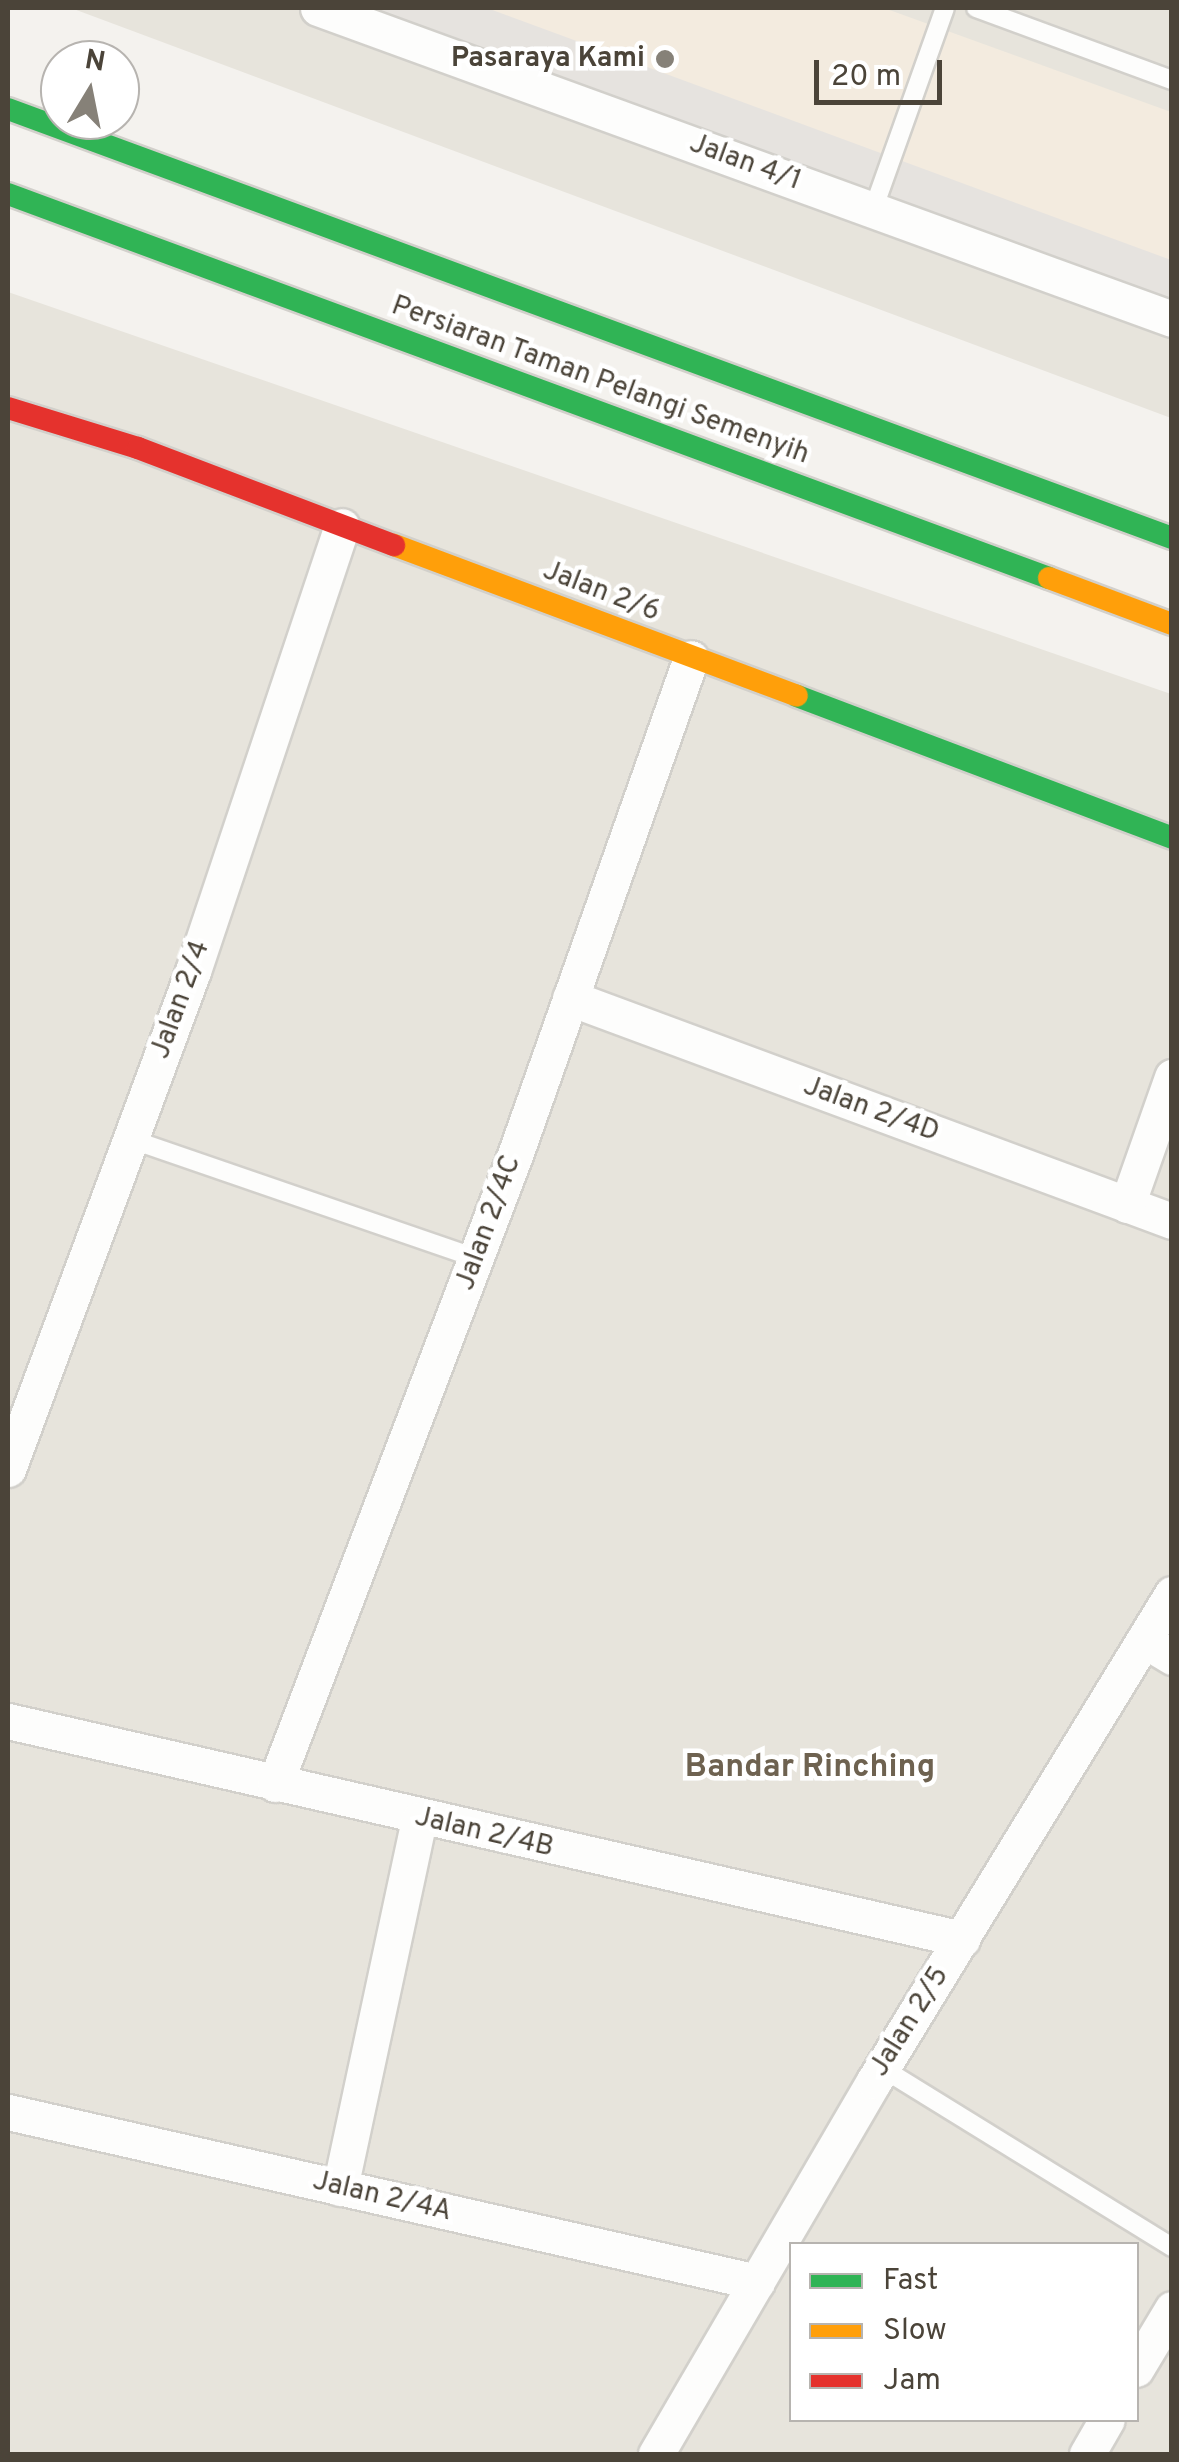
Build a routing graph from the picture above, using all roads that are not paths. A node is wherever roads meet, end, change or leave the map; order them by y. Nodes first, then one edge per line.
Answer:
1 (318, 8) edge
2 (945, 8) edge
3 (976, 8) edge
4 (1172, 80) edge
5 (8, 109) edge
6 (8, 194) edge
7 (873, 210) junction
8 (1172, 320) edge
9 (8, 408) edge
10 (342, 526) junction
11 (1172, 538) edge
12 (1172, 624) edge
13 (691, 658) junction
14 (1172, 838) edge
15 (570, 998) junction
16 (1172, 1077) edge
17 (130, 1139) junction
18 (1127, 1205) junction
19 (1172, 1221) edge
20 (476, 1258) junction
21 (8, 1470) edge
22 (1172, 1594) edge
23 (1158, 1649) edge
24 (8, 1721) edge
25 (275, 1784) junction
26 (419, 1820) junction
27 (962, 1939) junction
28 (882, 2068) junction
29 (8, 2112) edge
30 (340, 2188) junction
31 (1172, 2247) edge
32 (757, 2282) junction
33 (1172, 2309) edge
34 (1139, 2365) edge
35 (1106, 2422) edge
36 (656, 2454) edge
37 (1087, 2454) edge

1 - 7 street, Jalan 4/1
2 - 7 lane
3 - 4 lane
5 - 11 street, Persiaran Taman Pelangi Semenyih
6 - 12 street, Persiaran Taman Pelangi Semenyih
7 - 8 street, Jalan 4/1
9 - 10 street, Jalan 2/6
10 - 13 street, Jalan 2/6
10 - 17 street, Jalan 2/4
13 - 14 street, Jalan 2/6
13 - 15 street, Jalan 2/4C
15 - 18 street, Jalan 2/4D
15 - 20 street, Jalan 2/4C
16 - 18 street
17 - 20 lane
17 - 21 street, Jalan 2/4
18 - 19 street, Jalan 2/4D
20 - 25 street, Jalan 2/4C
22 - 23 street, Jalan 2/5
23 - 27 street, Jalan 2/5
24 - 25 street, Jalan 2/4B
25 - 26 street, Jalan 2/4B
26 - 27 street, Jalan 2/4B
26 - 30 street
27 - 28 street, Jalan 2/5
28 - 31 lane
28 - 32 street, Jalan 2/5
29 - 30 street, Jalan 2/4A
30 - 32 street, Jalan 2/4A
32 - 36 street, Jalan 2/5
33 - 34 street
35 - 37 street

